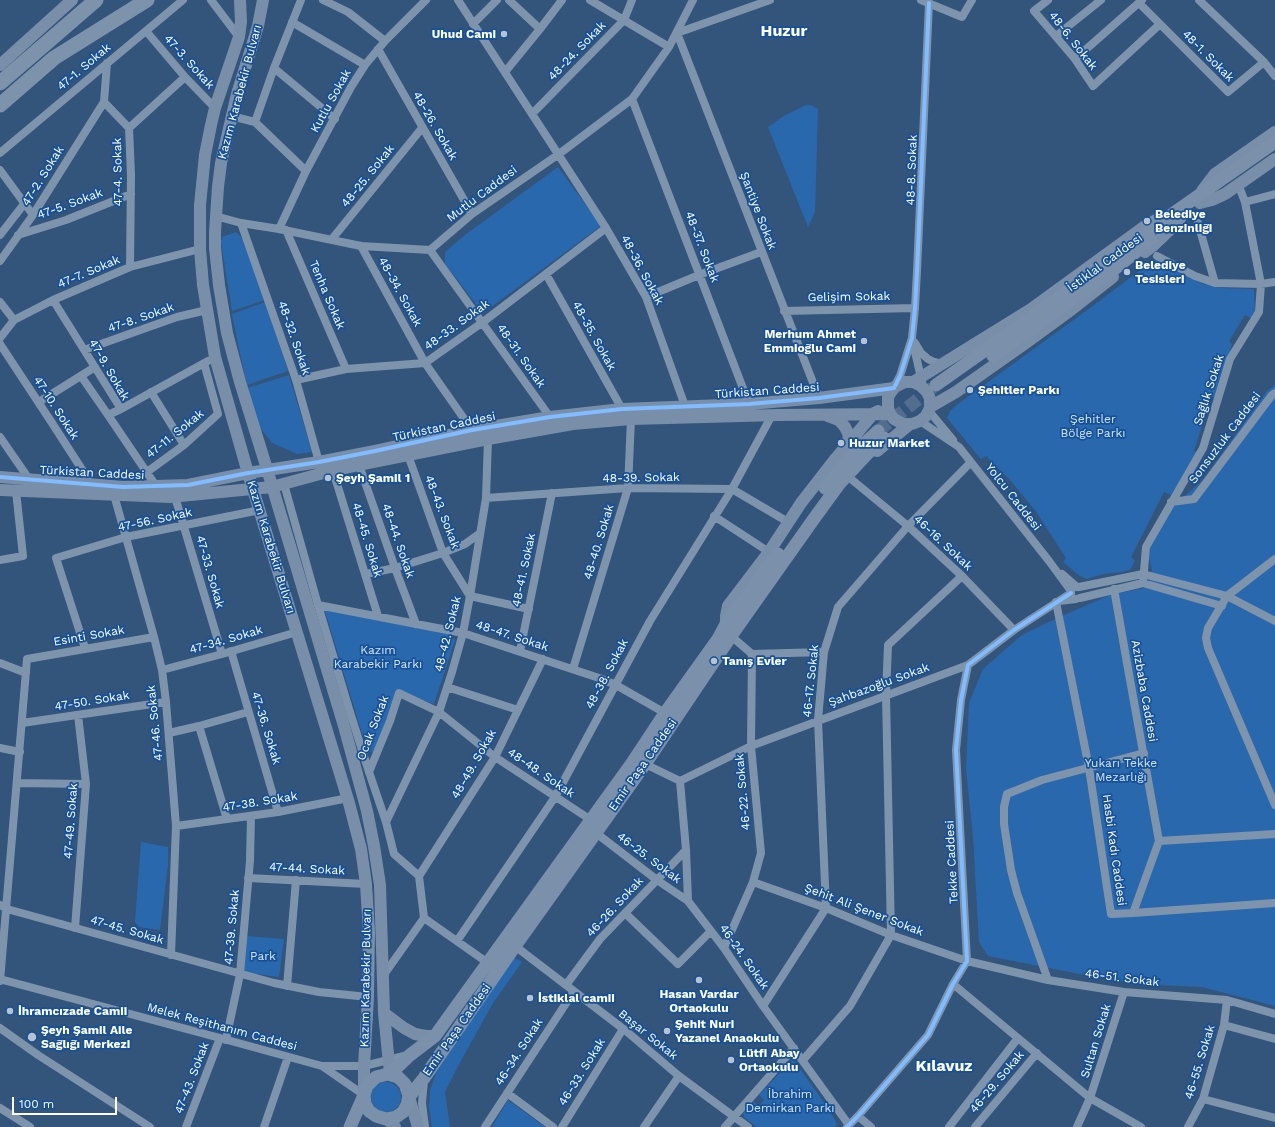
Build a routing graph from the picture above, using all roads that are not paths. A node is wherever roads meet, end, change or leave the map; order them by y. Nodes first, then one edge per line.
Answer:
1 (72, 0) edge
2 (96, 0) edge
3 (147, 0) edge
4 (183, 0) edge
5 (211, 0) edge
6 (240, 0) edge
7 (301, 0) edge
8 (323, 0) edge
9 (426, 0) edge
10 (458, 0) edge
11 (497, 0) edge
12 (509, 0) edge
13 (562, 0) edge
14 (590, 0) edge
15 (632, 0) edge
16 (693, 0) edge
17 (746, 0) edge
18 (770, 0) edge
19 (972, 0) edge
20 (1048, 0) edge
21 (1101, 0) edge
22 (1199, 0) edge
23 (925, 2) edge
24 (1140, 2) edge
25 (263, 3) edge
26 (738, 11) junction
27 (624, 20) junction
28 (292, 22) junction
29 (473, 24) junction
30 (1160, 24) junction
31 (540, 29) junction
32 (146, 31) junction
33 (677, 33) junction
34 (1056, 36) junction
35 (239, 37) junction
36 (385, 40) junction
37 (669, 47) junction
38 (378, 49) junction
39 (1075, 59) junction
40 (1264, 62) junction
41 (107, 63) junction
42 (0, 65) edge
43 (365, 65) junction
44 (274, 68) junction
45 (505, 72) junction
46 (1275, 76) edge
47 (185, 77) junction
48 (0, 83) edge
49 (632, 99) junction
50 (104, 102) junction
51 (0, 105) edge
52 (215, 108) junction
53 (532, 114) junction
54 (231, 116) junction
55 (335, 118) junction
56 (255, 122) junction
57 (129, 128) junction
58 (422, 128) junction
59 (1275, 132) edge
60 (1275, 142) edge
61 (1275, 151) edge
62 (0, 153) edge
63 (559, 154) junction
64 (1275, 159) edge
65 (0, 170) edge
66 (306, 171) junction
67 (1238, 184) junction
68 (131, 194) junction
69 (1275, 194) edge
70 (1199, 199) junction
71 (1246, 202) junction
72 (24, 204) junction
73 (472, 214) junction
74 (1179, 214) junction
75 (32, 215) junction
76 (215, 216) junction
77 (241, 223) junction
78 (1198, 223) dead end
79 (606, 228) junction
80 (282, 230) junction
81 (0, 234) edge
82 (18, 235) junction
83 (332, 239) junction
84 (361, 246) junction
85 (200, 248) junction
86 (430, 250) junction
87 (761, 252) junction
88 (1157, 256) dead end
89 (0, 261) edge
90 (130, 267) junction
91 (546, 274) junction
92 (700, 275) junction
93 (1275, 282) edge
94 (1215, 283) junction
95 (1261, 284) junction
96 (646, 297) junction
97 (53, 300) junction
98 (0, 302) edge
99 (915, 308) junction
100 (207, 310) junction
101 (784, 311) junction
102 (14, 320) junction
103 (483, 322) junction
104 (0, 338) edge
105 (912, 338) junction
106 (0, 344) edge
107 (84, 350) junction
108 (210, 360) junction
109 (425, 362) junction
110 (942, 364) junction
111 (95, 368) junction
112 (346, 369) junction
113 (81, 376) junction
114 (296, 380) junction
115 (927, 385) junction
116 (894, 388) junction
117 (151, 392) junction
118 (1275, 393) edge
119 (819, 398) junction
120 (39, 402) junction
121 (749, 404) junction
122 (685, 406) junction
123 (121, 409) junction
124 (622, 409) junction
125 (929, 409) junction
126 (889, 410) junction
127 (874, 413) junction
128 (821, 414) junction
129 (108, 415) junction
130 (772, 415) junction
131 (550, 417) junction
132 (631, 419) junction
133 (915, 423) junction
134 (472, 430) junction
135 (1, 439) edge
136 (488, 439) junction
137 (184, 445) junction
138 (959, 447) junction
139 (408, 455) junction
140 (836, 458) junction
141 (319, 462) junction
142 (971, 462) junction
143 (360, 465) junction
144 (267, 469) junction
145 (333, 471) junction
146 (147, 472) junction
147 (248, 473) junction
148 (0, 477) edge
149 (28, 479) junction
150 (851, 479) junction
151 (92, 485) junction
152 (278, 485) junction
153 (156, 486) junction
154 (253, 488) junction
155 (628, 488) junction
156 (732, 489) junction
157 (0, 490) edge
158 (16, 491) junction
159 (552, 493) junction
160 (114, 495) junction
161 (175, 497) junction
162 (486, 498) junction
163 (1171, 502) junction
164 (260, 510) junction
165 (714, 516) junction
166 (788, 522) junction
167 (184, 526) junction
168 (908, 526) junction
169 (479, 534) junction
170 (126, 537) junction
171 (769, 552) junction
172 (443, 553) junction
173 (1275, 559) edge
174 (0, 560) edge
175 (395, 568) junction
176 (366, 574) junction
177 (1143, 574) junction
178 (962, 576) junction
179 (1143, 584) junction
180 (1114, 589) junction
181 (1076, 592) junction
182 (470, 596) junction
183 (1227, 596) junction
184 (1056, 602) junction
185 (318, 605) junction
186 (1222, 606) junction
187 (529, 609) junction
188 (378, 616) junction
189 (744, 618) junction
190 (1275, 621) edge
191 (416, 624) junction
192 (729, 630) junction
193 (1014, 630) junction
194 (297, 632) junction
195 (463, 633) junction
196 (154, 636) junction
197 (85, 648) junction
198 (231, 651) junction
199 (520, 651) junction
200 (824, 652) junction
201 (222, 654) junction
202 (752, 654) junction
203 (543, 659) junction
204 (0, 663) edge
205 (968, 665) junction
206 (573, 669) junction
207 (162, 670) junction
208 (26, 674) junction
209 (616, 685) junction
210 (447, 687) junction
211 (399, 693) joint
212 (886, 695) junction
213 (166, 702) junction
214 (518, 710) junction
215 (248, 712) junction
216 (439, 712) junction
217 (666, 713) junction
218 (78, 715) junction
219 (818, 720) junction
220 (22, 724) junction
221 (199, 726) junction
222 (169, 733) junction
223 (751, 746) junction
224 (0, 748) edge
225 (20, 752) junction
226 (1144, 753) junction
227 (495, 756) junction
228 (645, 764) junction
229 (1089, 768) junction
230 (368, 772) junction
231 (680, 781) junction
232 (17, 783) junction
233 (86, 784) junction
234 (555, 797) junction
235 (348, 798) junction
236 (1275, 805) edge
237 (278, 812) junction
238 (251, 816) junction
239 (227, 819) junction
240 (591, 820) junction
241 (386, 822) junction
242 (176, 826) junction
243 (596, 833) junction
244 (1275, 834) edge
245 (1159, 841) junction
246 (686, 850) junction
247 (420, 876) junction
248 (248, 878) junction
249 (296, 880) junction
250 (657, 880) junction
251 (753, 882) junction
252 (366, 884) junction
253 (688, 901) junction
254 (1275, 903) edge
255 (3, 907) edge
256 (826, 908) junction
257 (625, 913) junction
258 (1133, 913) junction
259 (424, 918) junction
260 (74, 928) junction
261 (711, 931) junction
262 (891, 935) junction
263 (458, 941) junction
264 (515, 946) junction
265 (724, 948) junction
266 (171, 955) junction
267 (967, 961) junction
268 (488, 963) junction
269 (240, 974) junction
270 (383, 976) junction
271 (0, 980) edge
272 (1048, 980) junction
273 (953, 984) junction
274 (566, 985) junction
275 (287, 986) junction
276 (574, 991) junction
277 (1124, 992) junction
278 (368, 997) junction
279 (1227, 1000) junction
280 (763, 1006) junction
281 (384, 1013) junction
282 (1275, 1014) edge
283 (1224, 1025) junction
284 (0, 1028) edge
285 (623, 1029) junction
286 (435, 1036) junction
287 (1018, 1038) junction
288 (223, 1039) junction
289 (1275, 1039) edge
290 (794, 1048) junction
291 (1037, 1053) junction
292 (410, 1055) junction
293 (288, 1057) junction
294 (388, 1060) junction
295 (803, 1060) junction
296 (322, 1066) junction
297 (364, 1066) junction
298 (390, 1074) junction
299 (679, 1076) junction
300 (424, 1078) junction
301 (507, 1093) junction
302 (364, 1096) junction
303 (408, 1097) junction
304 (1090, 1098) junction
305 (1204, 1099) junction
306 (0, 1108) edge
307 (858, 1116) junction
308 (733, 1117) junction
309 (1275, 1118) edge
310 (389, 1124) edge
311 (848, 1126) edge
312 (30, 1127) edge
313 (150, 1127) edge
314 (186, 1127) edge
315 (264, 1127) edge
316 (350, 1127) edge
317 (418, 1127) edge
318 (425, 1127) edge
319 (485, 1127) edge
320 (553, 1127) edge
321 (562, 1127) edge
322 (644, 1127) edge
323 (725, 1127) edge
324 (748, 1127) edge
325 (871, 1127) edge
326 (949, 1127) edge
327 (975, 1127) edge
328 (1077, 1127) edge
329 (1141, 1127) edge
330 (1188, 1127) edge

1 - 42 street
2 - 48 highway
3 - 51 highway
4 - 32 street, 47-1. Sokak
5 - 35 street
6 - 35 street, Kazım Karabekir Bulvarı
7 - 28 street
8 - 36 street
9 - 36 street, Kutlu Sokak
10 - 29 street, 48-36. Sokak
11 - 29 street
12 - 31 street
13 - 31 street
14 - 27 street
15 - 27 street, 48-24. Sokak
16 - 33 street, Mutlu Caddesi
17 - 26 street
18 - 26 street
19 - 23 street
20 - 34 street, 48-6. Sokak
21 - 34 street
22 - 40 street
23 - 99 street, 48-8. Sokak
24 - 30 street, 48-1. Sokak
24 - 39 street
25 - 54 street, Kazım Karabekir Bulvarı
26 - 33 street
27 - 37 street
27 - 53 street, 48-24. Sokak
28 - 43 street
28 - 44 street
29 - 45 street, 48-36. Sokak
30 - 39 street, 48-6. Sokak
30 - 40 street, 48-1. Sokak
31 - 45 street
32 - 41 street, 47-1. Sokak
32 - 47 street, 47-3. Sokak
33 - 37 street, Mutlu Caddesi
33 - 87 street, Şantiye Sokak
34 - 39 street, 48-6. Sokak
35 - 52 street, Kazım Karabekir Bulvarı
36 - 38 street, Kutlu Sokak
37 - 49 street, Mutlu Caddesi
38 - 43 street, Kutlu Sokak
38 - 58 street, 48-26. Sokak
40 - 46 street
41 - 50 street
41 - 62 street, 47-1. Sokak
43 - 55 street, Kutlu Sokak
44 - 55 street
44 - 56 street
45 - 53 street, 48-36. Sokak
47 - 52 street, 47-3. Sokak
47 - 57 street, 47-4. Sokak
49 - 63 street, Mutlu Caddesi
49 - 92 street, 48-37. Sokak
50 - 57 street
50 - 75 street, 47-2. Sokak
52 - 85 street, Kazım Karabekir Bulvarı
53 - 63 street, 48-36. Sokak
54 - 56 street
54 - 76 street, Kazım Karabekir Bulvarı
55 - 66 street, Kutlu Sokak
56 - 66 street
57 - 68 street, 47-4. Sokak
58 - 73 street, 48-26. Sokak
58 - 83 street, 48-25. Sokak
59 - 70 street
60 - 70 main road, İstiklal Caddesi
61 - 70 main road, İstiklal Caddesi
63 - 73 street, Mutlu Caddesi
63 - 79 street, 48-36. Sokak
64 - 67 street
65 - 72 street
66 - 80 street, Kutlu Sokak
67 - 70 street
67 - 71 street, Sağlık Sokak
68 - 82 street, 47-5. Sokak
68 - 90 street, 47-4. Sokak
69 - 71 street
70 - 74 main road, İstiklal Caddesi
71 - 95 street, Sağlık Sokak
72 - 75 street
72 - 81 street
73 - 86 street, Mutlu Caddesi
74 - 110 street
74 - 115 main road, İstiklal Caddesi
74 - 125 street
75 - 82 street, 47-2. Sokak
76 - 77 street
76 - 144 street, Kazım Karabekir Bulvarı
77 - 80 street
77 - 114 street, 48-32. Sokak
78 - 94 street
79 - 91 street, 48-33. Sokak
79 - 96 street, 48-36. Sokak
80 - 83 street
80 - 112 street, Tenha Sokak
82 - 89 street, 47-2. Sokak
83 - 84 street
84 - 86 street
84 - 109 street, 48-34. Sokak
85 - 90 street, 47-7. Sokak
85 - 100 street, Kazım Karabekir Bulvarı
86 - 103 street, 48-31. Sokak
87 - 92 street
87 - 101 street, Şantiye Sokak
88 - 94 street
90 - 97 street, 47-7. Sokak
91 - 103 street, 48-33. Sokak
91 - 124 street, 48-35. Sokak
92 - 96 street
92 - 121 street, 48-37. Sokak
93 - 95 street
94 - 95 street
95 - 163 street, Sağlık Sokak
96 - 122 street, 48-36. Sokak
97 - 102 street, 47-7. Sokak
97 - 107 street, 47-9. Sokak
98 - 102 street
99 - 101 street, Gelişim Sokak
99 - 105 street, 48-8. Sokak
100 - 107 street, 47-8. Sokak
100 - 108 street, Kazım Karabekir Bulvarı
101 - 119 street, Şantiye Sokak
102 - 104 street, 47-7. Sokak
103 - 109 street, 48-33. Sokak
103 - 131 street, 48-31. Sokak
105 - 110 street
105 - 115 street
105 - 116 street
106 - 120 street, 47-10. Sokak
107 - 111 street, 47-9. Sokak
108 - 117 street
108 - 137 street, 47-11. Sokak
108 - 147 street, Kazım Karabekir Bulvarı
109 - 112 street, 48-33. Sokak
109 - 134 street, 48-34. Sokak
110 - 115 street
111 - 113 street
111 - 123 street, 47-9. Sokak
112 - 114 street, 48-33. Sokak
113 - 120 street
113 - 129 street
114 - 141 street, 48-32. Sokak
115 - 116 street
115 - 125 street
116 - 119 street, Türkistan Caddesi
116 - 126 street
117 - 123 street
117 - 137 street
118 - 163 street, Sonsuzluk Caddesi
119 - 121 street, Türkistan Caddesi
120 - 151 street, 47-10. Sokak
121 - 122 street, Türkistan Caddesi
122 - 124 street, Türkistan Caddesi
123 - 129 street, 47-9. Sokak
124 - 131 street, Türkistan Caddesi
125 - 133 street
125 - 138 street, Yolcu Caddesi
126 - 127 street, Türkistan Caddesi
126 - 133 street
127 - 128 street, Türkistan Caddesi
127 - 140 street
128 - 130 street, Türkistan Caddesi
128 - 140 street
129 - 146 street, 47-9. Sokak
130 - 132 street, Türkistan Caddesi
130 - 156 street, 48-38. Sokak
131 - 134 street, Türkistan Caddesi
132 - 136 street, Türkistan Caddesi
132 - 155 street, 48-40. Sokak
133 - 138 street, Yolcu Caddesi
133 - 150 street
134 - 141 street, Türkistan Caddesi
135 - 149 street
136 - 139 street, Türkistan Caddesi
136 - 162 street, 48-42. Sokak
137 - 146 street, 47-11. Sokak
138 - 142 street, Yolcu Caddesi
139 - 143 street, Türkistan Caddesi
139 - 172 street, 48-43. Sokak
140 - 166 street
141 - 144 street, Türkistan Caddesi
142 - 168 street, 46-17. Sokak
142 - 181 street, Yolcu Caddesi
143 - 145 street, Türkistan Caddesi
143 - 175 street, 48-44. Sokak
144 - 147 street, Türkistan Caddesi
144 - 152 street, Kazım Karabekir Bulvarı
145 - 152 street, Türkistan Caddesi
145 - 176 street, 48-45. Sokak
146 - 153 street, 47-9. Sokak
147 - 153 street, Türkistan Caddesi
147 - 154 street, Kazım Karabekir Bulvarı
148 - 149 street, Türkistan Caddesi
149 - 151 street, Türkistan Caddesi
150 - 168 street, 46-16. Sokak
150 - 189 street
151 - 153 street, Türkistan Caddesi
152 - 154 street, Türkistan Caddesi
152 - 185 street
152 - 270 street, Kazım Karabekir Bulvarı
154 - 161 street, Türkistan Caddesi
154 - 164 street, Kazım Karabekir Bulvarı
155 - 156 street, 48-39. Sokak
155 - 159 street, 48-39. Sokak
155 - 206 street, 48-40. Sokak
156 - 165 street, 48-38. Sokak
156 - 166 street, 48-39. Sokak
157 - 158 street, Türkistan Caddesi
158 - 160 street, Türkistan Caddesi
158 - 174 street
159 - 162 street, 48-39. Sokak
159 - 187 street, 48-41. Sokak
160 - 161 street, Türkistan Caddesi
160 - 170 street, 47-46. Sokak
161 - 167 street, 47-33. Sokak
162 - 169 street, 48-42. Sokak
163 - 177 street, Sağlık Sokak
164 - 167 street, 47-56. Sokak
164 - 194 street, Kazım Karabekir Bulvarı
165 - 171 street
165 - 209 street, 48-38. Sokak
166 - 171 street
167 - 170 street, 47-56. Sokak
167 - 201 street, 47-33. Sokak
168 - 178 street, 46-16. Sokak
168 - 200 street, 46-17. Sokak
169 - 172 street
169 - 182 street, 48-42. Sokak
170 - 196 street, 47-46. Sokak
170 - 197 street, 47-56. Sokak
171 - 192 street
172 - 175 street
172 - 182 street, 48-43. Sokak
173 - 183 street
175 - 176 street
175 - 191 street, 48-44. Sokak
176 - 188 street, 48-45. Sokak
177 - 179 street, Sağlık Sokak
177 - 181 street
177 - 183 street
178 - 193 street, 46-16. Sokak
178 - 212 street
179 - 180 street
179 - 186 street
180 - 181 street
180 - 226 street, Azizbaba Caddesi
181 - 184 street
182 - 187 street
182 - 195 street, 48-42. Sokak
183 - 186 street
183 - 190 street
184 - 193 street
184 - 229 street, Hasbi Kadı Caddesi
185 - 188 street, 48-47. Sokak
185 - 230 street
186 - 236 street
187 - 199 street, 48-41. Sokak
188 - 191 street, 48-47. Sokak
189 - 192 main road, Emir Paşa Caddesi
189 - 192 main road, Emir Paşa Caddesi
191 - 195 street, 48-47. Sokak
192 - 202 street
192 - 217 main road, Emir Paşa Caddesi
192 - 228 main road, Emir Paşa Caddesi
193 - 205 street
194 - 198 street, 47-34. Sokak
194 - 235 street, Kazım Karabekir Bulvarı
195 - 199 street, 48-47. Sokak
195 - 210 street, 48-42. Sokak
196 - 197 street, Esinti Sokak
196 - 207 street, 47-46. Sokak
197 - 208 street, Esinti Sokak
198 - 201 street, 47-34. Sokak
198 - 215 street, 47-36. Sokak
199 - 203 street, 48-47. Sokak
200 - 202 street
200 - 219 street, 46-17. Sokak
201 - 207 street, 47-34. Sokak
202 - 223 street, 46-22. Sokak
203 - 206 street, 48-47. Sokak
203 - 214 street, 48-49. Sokak
204 - 208 street
205 - 212 street, Şahbazoğlu Sokak
205 - 267 street, Tekke Caddesi
206 - 209 street, 48-47. Sokak
207 - 213 street, 47-46. Sokak
208 - 220 street
209 - 217 street, 48-47. Sokak
209 - 234 street, 48-38. Sokak
210 - 214 street
210 - 216 street, 48-42. Sokak
211 - 216 street, 48-48. Sokak
211 - 230 street, Ocak Sokak
212 - 219 street, Şahbazoğlu Sokak
212 - 262 street
213 - 218 street, 47-50. Sokak
213 - 222 street, 47-46. Sokak
214 - 227 street, 48-49. Sokak
215 - 221 street
215 - 237 street, 47-36. Sokak
216 - 227 street, 48-48. Sokak
216 - 241 street, 48-42. Sokak
217 - 240 main road, Emir Paşa Caddesi
218 - 220 street, 47-50. Sokak
218 - 233 street, 47-49. Sokak
219 - 223 street, Şahbazoğlu Sokak
219 - 256 street, 46-17. Sokak
220 - 225 street
221 - 222 street
221 - 239 street
222 - 242 street, 47-46. Sokak
223 - 231 street, Şahbazoğlu Sokak
223 - 251 street, 46-22. Sokak
224 - 225 street
225 - 232 street
226 - 229 street
226 - 245 street, Azizbaba Caddesi
227 - 234 street, 48-48. Sokak
227 - 247 street, 48-49. Sokak
228 - 231 street
228 - 243 main road, Emir Paşa Caddesi
229 - 258 street, Hasbi Kadı Caddesi
229 - 272 street
230 - 241 street
231 - 246 street
232 - 233 street
232 - 255 street
233 - 260 street, 47-49. Sokak
234 - 240 street, 48-48. Sokak
234 - 263 street, 48-38. Sokak
235 - 237 street, 47-38. Sokak
235 - 252 street, Kazım Karabekir Bulvarı
237 - 238 street, 47-38. Sokak
238 - 239 street, 47-38. Sokak
238 - 248 street, 47-39. Sokak
239 - 242 street, 47-38. Sokak
240 - 268 main road, Emir Paşa Caddesi
241 - 247 street
242 - 266 street, 47-46. Sokak
243 - 250 street, 46-25. Sokak
243 - 264 main road, Emir Paşa Caddesi
244 - 245 street
245 - 258 street, Azizbaba Caddesi
246 - 250 street, 46-26. Sokak
246 - 253 street
247 - 259 street
248 - 249 street, 47-44. Sokak
248 - 269 street, 47-39. Sokak
249 - 252 street, 47-44. Sokak
249 - 275 street
250 - 253 street, 46-25. Sokak
250 - 257 street, 46-26. Sokak
251 - 256 street, Şehit Ali Şener Sokak
251 - 265 street, 46-22. Sokak
252 - 278 street, Kazım Karabekir Bulvarı
253 - 261 street, 46-24. Sokak
254 - 258 street
255 - 260 street, 47-45. Sokak
255 - 271 street
256 - 262 street, Şehit Ali Şener Sokak
256 - 280 street
257 - 261 street
257 - 274 street, 46-26. Sokak
259 - 263 street
259 - 270 street
260 - 266 street, 47-45. Sokak
261 - 265 street, 46-24. Sokak
262 - 267 street, Şehit Ali Şener Sokak
262 - 295 street
263 - 268 street
264 - 274 street, Başar Sokak
264 - 300 main road, Emir Paşa Caddesi
265 - 280 street, 46-24. Sokak
266 - 269 street, 47-45. Sokak
267 - 272 street, 46-51. Sokak
267 - 273 street
268 - 286 main road, Emir Paşa Caddesi
269 - 275 street, 47-45. Sokak
269 - 288 street, 47-39. Sokak
270 - 281 street, Kazım Karabekir Bulvarı
271 - 288 street, Melek Reşithanım Caddesi
272 - 277 street, 46-51. Sokak
273 - 287 street
273 - 307 street
274 - 276 street, Başar Sokak
275 - 278 street, 47-45. Sokak
276 - 285 street, Başar Sokak
276 - 301 street, 46-34. Sokak
277 - 279 street, 46-51. Sokak
277 - 304 street, Sultan Sokak
278 - 297 street, Kazım Karabekir Bulvarı
279 - 282 street, 46-51. Sokak
279 - 283 street, 46-55. Sokak
280 - 290 street, 46-24. Sokak
281 - 286 street
281 - 294 street, Kazım Karabekir Bulvarı
283 - 289 street
283 - 305 street, 46-55. Sokak
284 - 313 street
285 - 299 street, Başar Sokak
285 - 321 street, 46-33. Sokak
286 - 292 main road, Emir Paşa Caddesi
287 - 291 street
287 - 326 street, 46-29. Sokak
288 - 293 street, Melek Reşithanım Caddesi
288 - 314 street, 47-43. Sokak
290 - 295 street, 46-24. Sokak
290 - 308 street
291 - 304 street
291 - 327 street, 46-29. Sokak
292 - 294 street, Melek Reşithanım Caddesi
292 - 298 main road, Emir Paşa Caddesi
293 - 296 street, Melek Reşithanım Caddesi
293 - 315 street
294 - 297 street, Melek Reşithanım Caddesi
294 - 298 street, Kazım Karabekir Bulvarı
295 - 311 street, 46-24. Sokak
296 - 297 street, Melek Reşithanım Caddesi
296 - 302 street, Melek Reşithanım Caddesi
297 - 302 street, Kazım Karabekir Bulvarı
298 - 302 main road
298 - 303 main road
299 - 308 street, Başar Sokak
299 - 322 street
300 - 303 main road, Emir Paşa Caddesi
300 - 318 street
301 - 319 street, 46-34. Sokak
301 - 320 street
302 - 310 main road
302 - 316 main road
303 - 310 main road
303 - 317 street
304 - 328 street, Sultan Sokak
304 - 329 street
305 - 309 street
305 - 330 street, 46-55. Sokak
306 - 312 street
307 - 311 street
307 - 325 street
308 - 323 street
308 - 324 street, Başar Sokak

